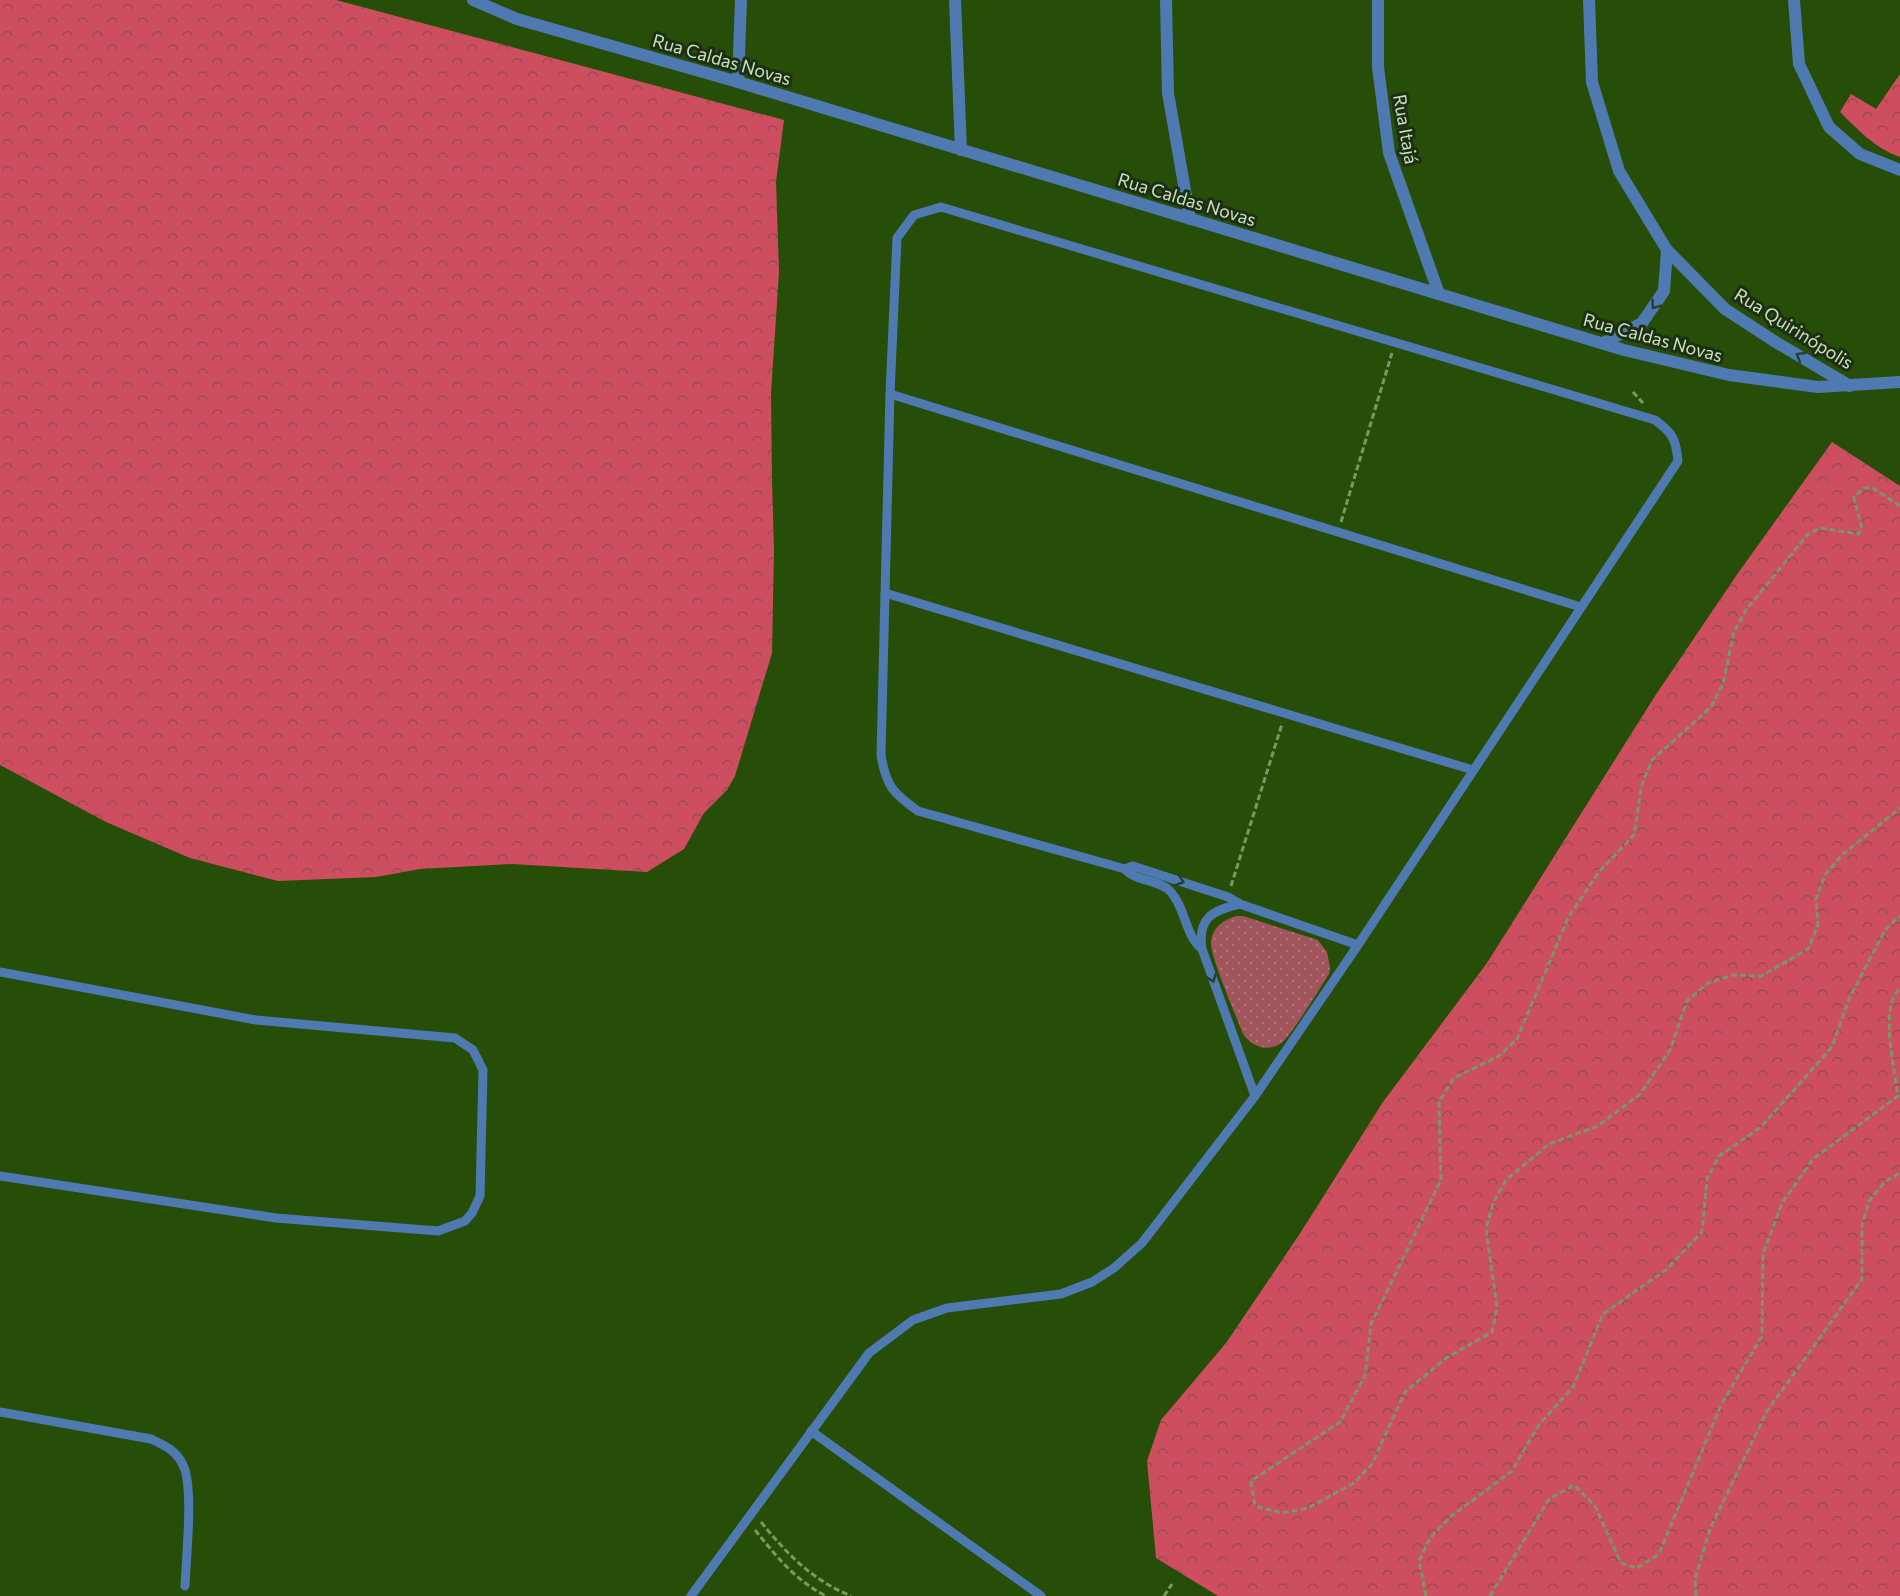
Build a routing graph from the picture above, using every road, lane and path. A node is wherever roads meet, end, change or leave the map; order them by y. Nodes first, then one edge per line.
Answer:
1 (473, 0) edge
2 (741, 0) edge
3 (955, 0) edge
4 (1166, 0) edge
5 (1378, 0) edge
6 (1589, 0) edge
7 (1794, 0) edge
8 (738, 82) junction
9 (961, 150) junction
10 (1900, 170) edge
11 (1190, 219) junction
12 (1667, 250) junction
13 (1439, 294) junction
14 (1395, 343) junction
15 (1603, 344) junction
16 (1900, 382) edge
17 (1851, 386) junction
18 (890, 394) junction
19 (1900, 506) edge
20 (1338, 532) junction
21 (885, 593) junction
22 (1581, 607) junction
23 (1285, 713) junction
24 (1473, 770) junction
25 (1900, 808) edge
26 (1125, 869) junction
27 (1228, 897) junction
28 (1240, 904) junction
29 (1900, 916) edge
30 (1358, 945) junction
31 (1202, 949) junction
32 (0, 972) edge
33 (1900, 989) edge
34 (1255, 1096) junction
35 (1900, 1173) edge
36 (0, 1176) edge
37 (0, 1412) edge
38 (811, 1431) junction
39 (749, 1516) junction
40 (1172, 1584) dead end
41 (185, 1586) dead end
42 (691, 1596) edge
43 (826, 1596) edge
44 (851, 1596) edge
45 (1041, 1596) edge
46 (1164, 1596) edge
47 (1426, 1596) edge
48 (1490, 1596) edge
49 (1696, 1596) edge

1 - 8 street, Rua Caldas Novas
2 - 8 street
3 - 9 street
4 - 11 street
5 - 13 street, Rua Itajá
6 - 12 street, Rua Quirinópolis
7 - 10 street
8 - 9 street, Rua Caldas Novas
9 - 11 street, Rua Caldas Novas
11 - 13 street, Rua Caldas Novas
12 -> 15 street
17 -> 12 street, Rua Quirinópolis
13 - 15 street, Rua Caldas Novas
14 - 18 lane
14 - 20 path
14 - 22 lane
15 - 17 street, Rua Caldas Novas
16 - 17 street, Rua Caldas Novas
18 - 20 lane
18 - 21 lane
19 - 25 path
20 - 22 lane
21 - 23 lane
21 - 26 lane
22 - 24 lane
23 - 24 lane
23 - 27 path
24 - 30 lane
26 -> 27 lane
26 - 31 lane
27 - 28 lane
28 - 30 lane
28 - 31 lane
29 - 47 path
30 - 34 lane
31 -> 34 lane
32 - 36 lane
33 - 48 path
34 - 38 lane
35 - 49 path
37 - 41 lane
38 - 39 lane
38 - 45 lane
39 - 42 lane
39 - 43 path
39 - 44 path
40 - 46 path

